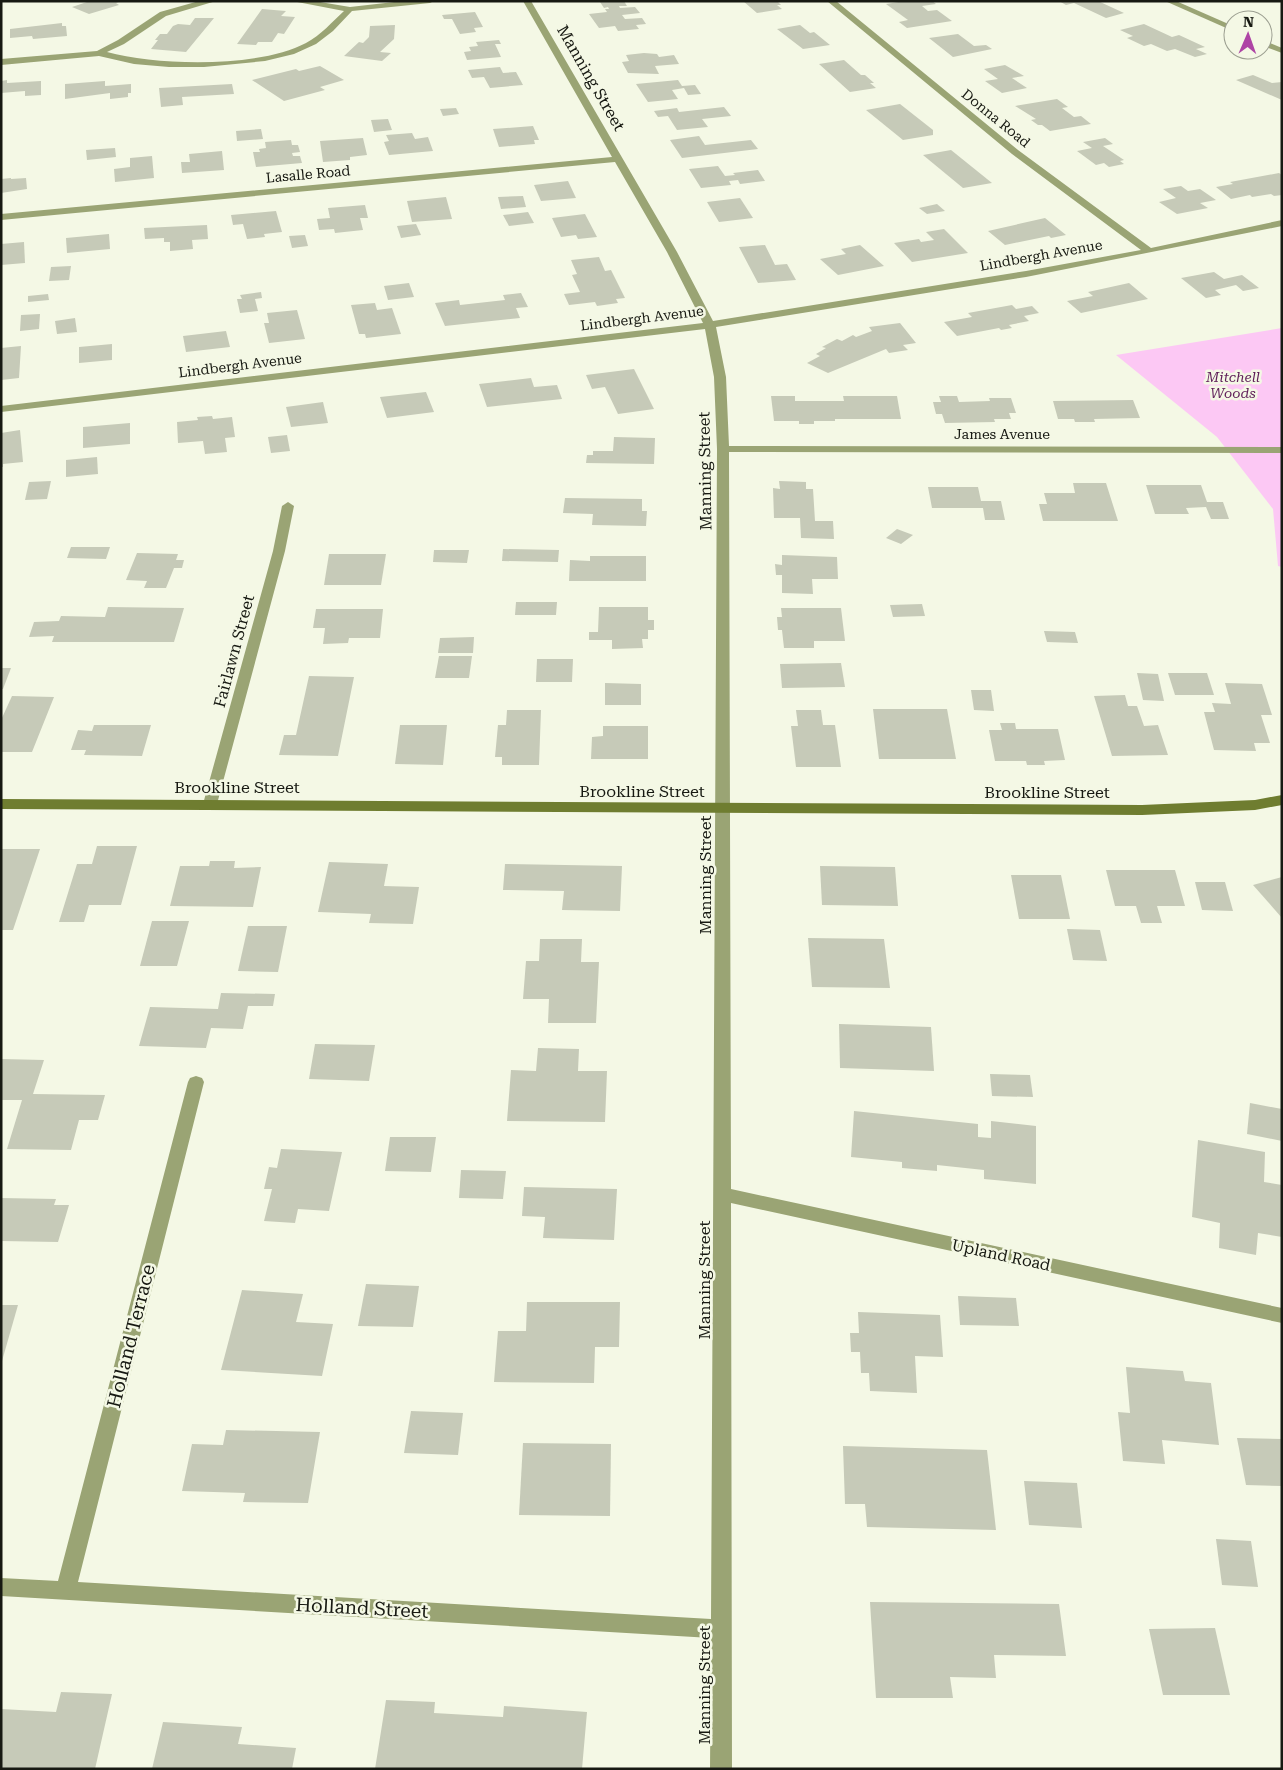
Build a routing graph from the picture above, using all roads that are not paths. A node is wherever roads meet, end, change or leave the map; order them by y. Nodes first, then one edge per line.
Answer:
1 (212, 1) edge
2 (296, 1) edge
3 (430, 1) edge
4 (527, 1) edge
5 (831, 1) edge
6 (1169, 1) edge
7 (350, 9) junction
8 (1223, 25) edge
9 (99, 53) junction
10 (1, 62) edge
11 (618, 158) junction
12 (1, 217) edge
13 (1282, 223) edge
14 (1149, 251) junction
15 (710, 325) junction
16 (1, 409) edge
17 (723, 449) junction
18 (1282, 450) edge
19 (288, 506) dead end
20 (1282, 800) edge
21 (1, 804) edge
22 (210, 804) junction
23 (723, 809) junction
24 (196, 1082) dead end
25 (721, 1194) junction
26 (1282, 1316) edge
27 (1, 1587) edge
28 (66, 1590) junction
29 (722, 1629) junction
30 (721, 1769) edge

1 - 9 street
2 - 7 street
3 - 7 street
4 - 11 street, Manning Street
5 - 14 street, Donna Road
6 - 8 street
7 - 9 street
9 - 10 street
11 - 12 street, Lasalle Road
11 - 15 street, Manning Street
13 - 14 street, Lindbergh Avenue
14 - 15 street, Lindbergh Avenue
15 - 16 street, Lindbergh Avenue
15 - 17 street, Manning Street
17 - 18 street, James Avenue
17 - 23 street, Manning Street
19 - 22 street, Fairlawn Street
20 - 23 street, Brookline Street
21 - 22 street, Brookline Street
22 - 23 street, Brookline Street
23 - 25 street, Manning Street
24 - 28 street, Holland Terrace
25 - 26 street, Upland Road
25 - 29 street, Manning Street
27 - 28 street, Holland Street
28 - 29 street, Holland Street
29 - 30 street, Manning Street

